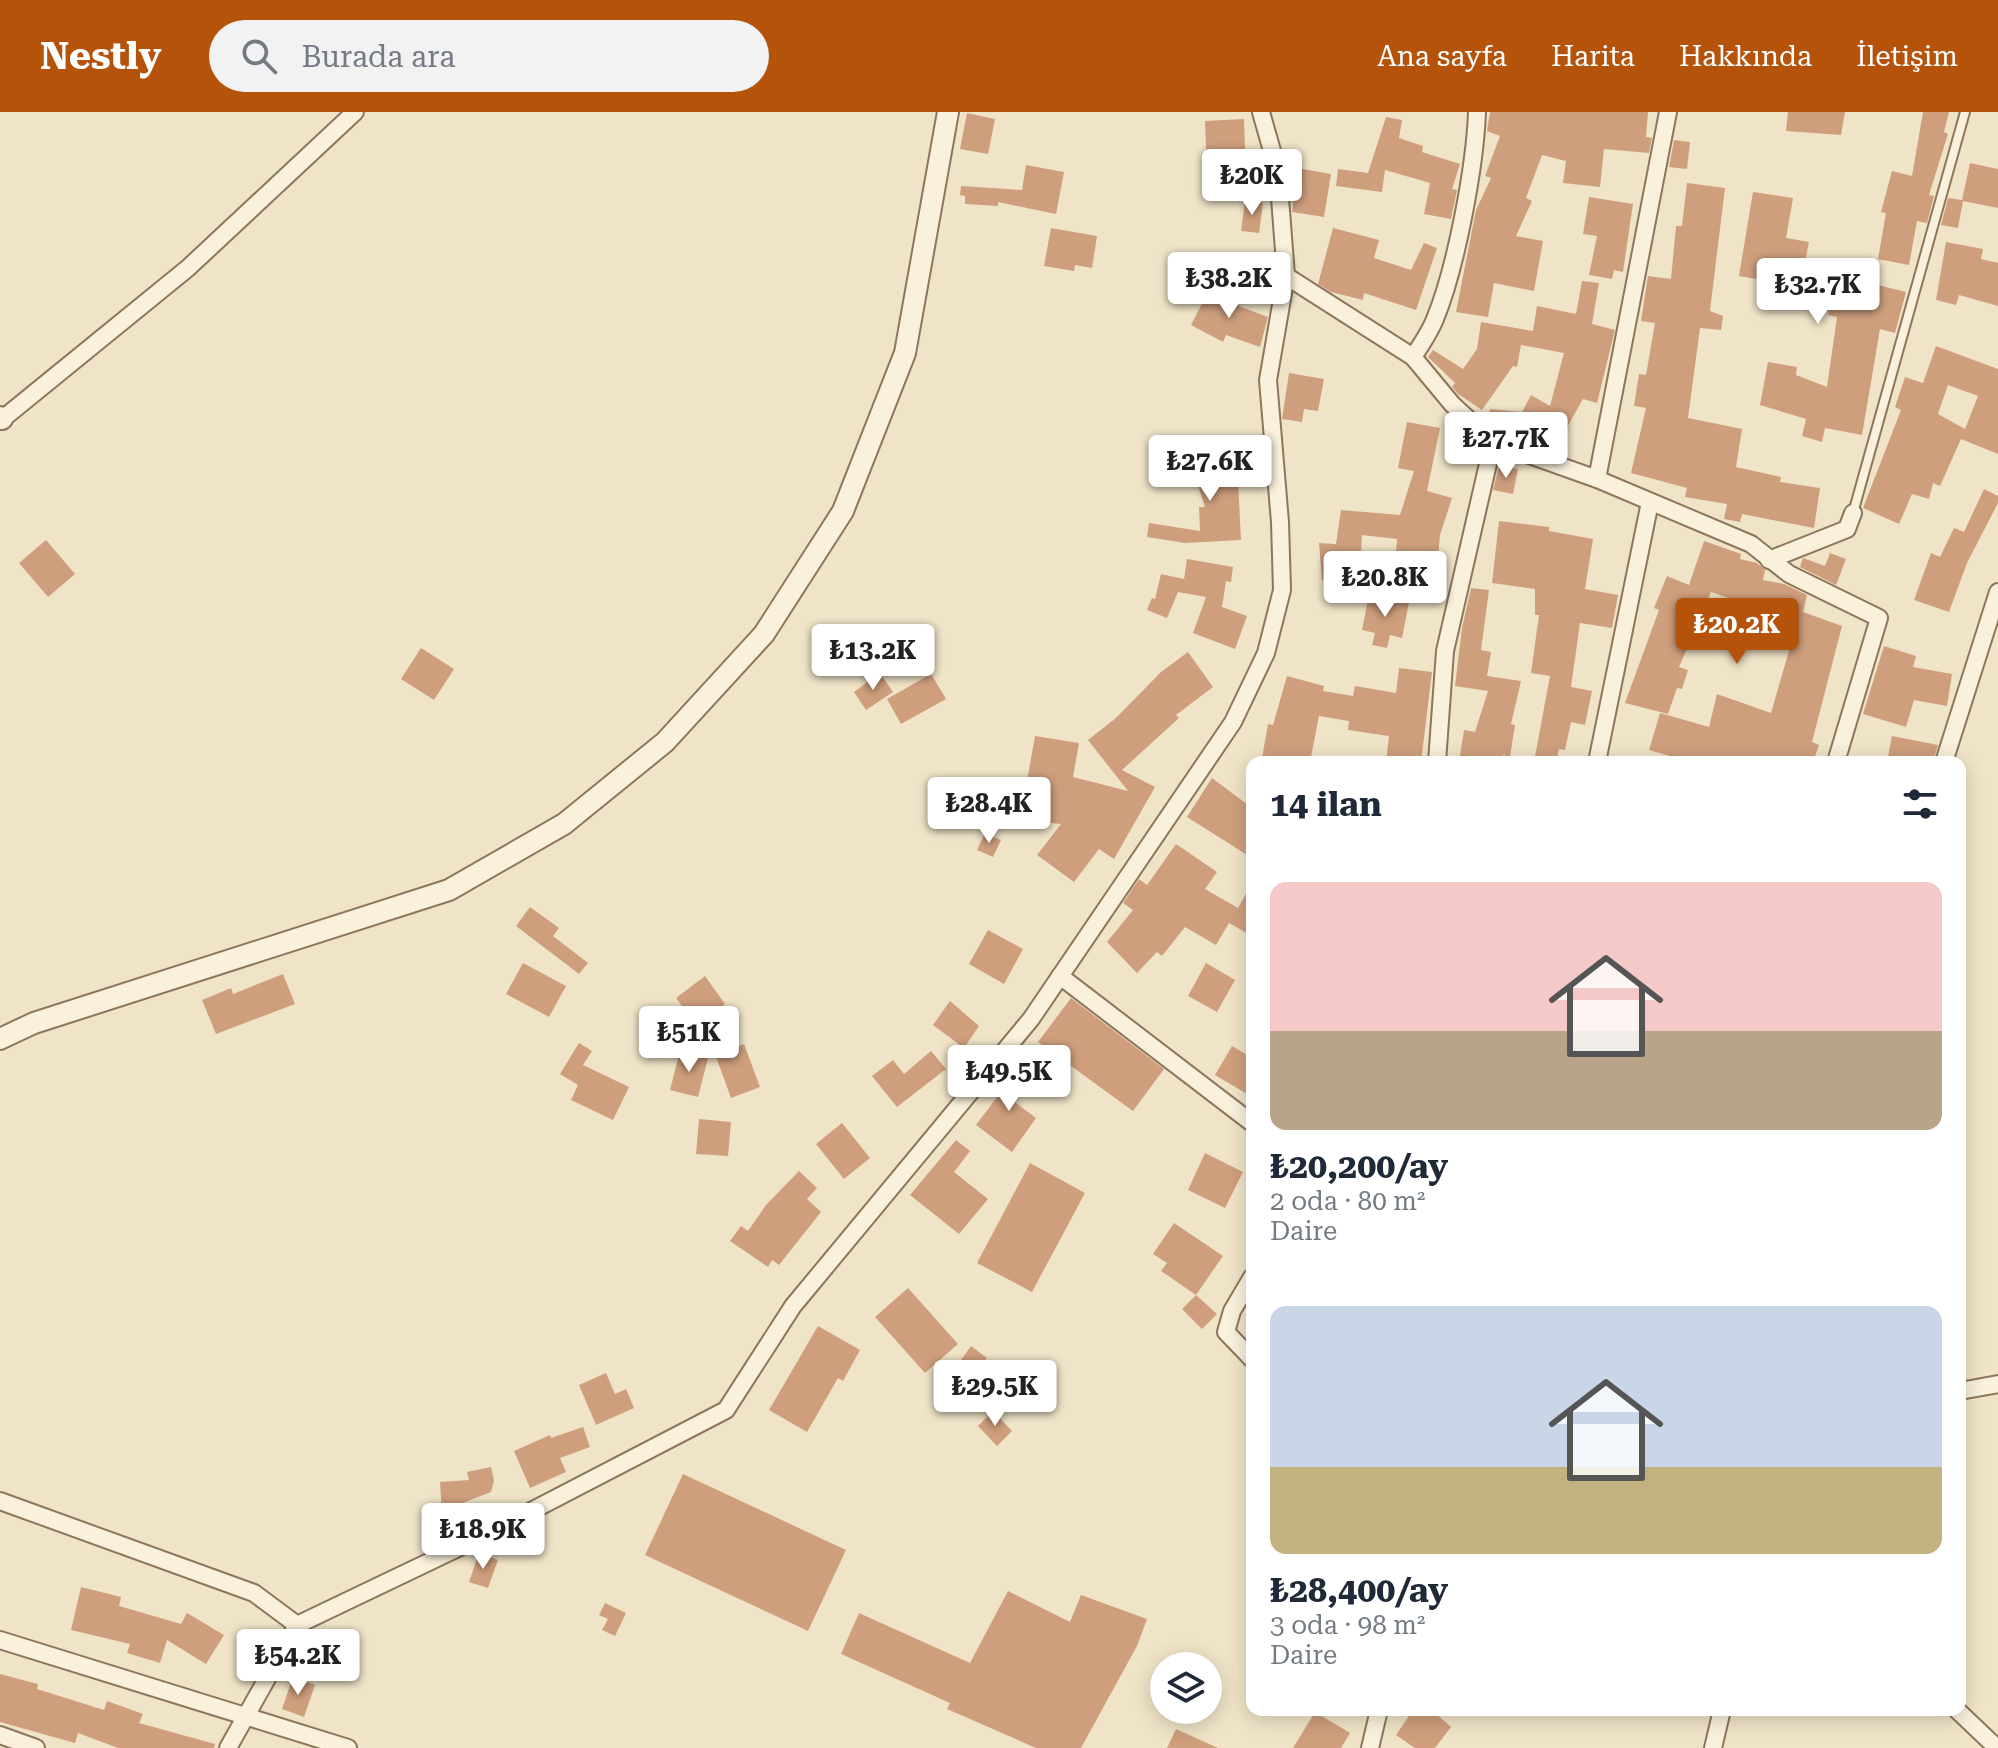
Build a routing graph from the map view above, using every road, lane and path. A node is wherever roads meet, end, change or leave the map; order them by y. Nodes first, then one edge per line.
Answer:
1 (355, 112) edge
2 (948, 112) edge
3 (1261, 112) edge
4 (1477, 112) edge
5 (1668, 112) edge
6 (1965, 112) edge
7 (1286, 276) junction
8 (1413, 357) junction
9 (1, 419) edge
10 (1493, 442) junction
11 (1597, 479) junction
12 (1650, 502) junction
13 (1853, 513) joint
14 (1769, 560) junction
15 (1998, 592) edge
16 (1437, 756) edge
17 (1598, 756) edge
18 (1838, 756) edge
19 (1946, 756) edge
20 (1060, 976) junction
21 (0, 1039) edge
22 (1246, 1118) edge
23 (1246, 1287) edge
24 (1246, 1353) edge
25 (1998, 1384) edge
26 (1966, 1390) edge
27 (0, 1501) edge
28 (297, 1625) junction
29 (0, 1640) edge
30 (245, 1715) junction
31 (1378, 1716) edge
32 (1721, 1716) edge
33 (1963, 1716) edge
34 (0, 1735) edge
35 (36, 1748) edge
36 (228, 1748) edge
37 (348, 1748) edge
38 (1370, 1748) edge
39 (1713, 1748) edge
40 (1997, 1748) edge

1 - 9 street
2 - 21 street
3 - 7 street
4 - 8 street
5 - 11 street
6 - 13 lane
7 - 8 street
7 - 20 street
8 - 10 street
10 - 11 street
10 - 16 street
11 - 12 street
12 - 14 street
12 - 17 street
13 - 14 street
14 - 18 street
15 - 19 street
20 - 22 street
20 - 28 street
23 - 24 street
25 - 26 street
27 - 28 street
28 - 30 street
29 - 30 street
30 - 36 street
30 - 37 street
31 - 38 street
32 - 39 street
33 - 40 street
34 - 35 street

